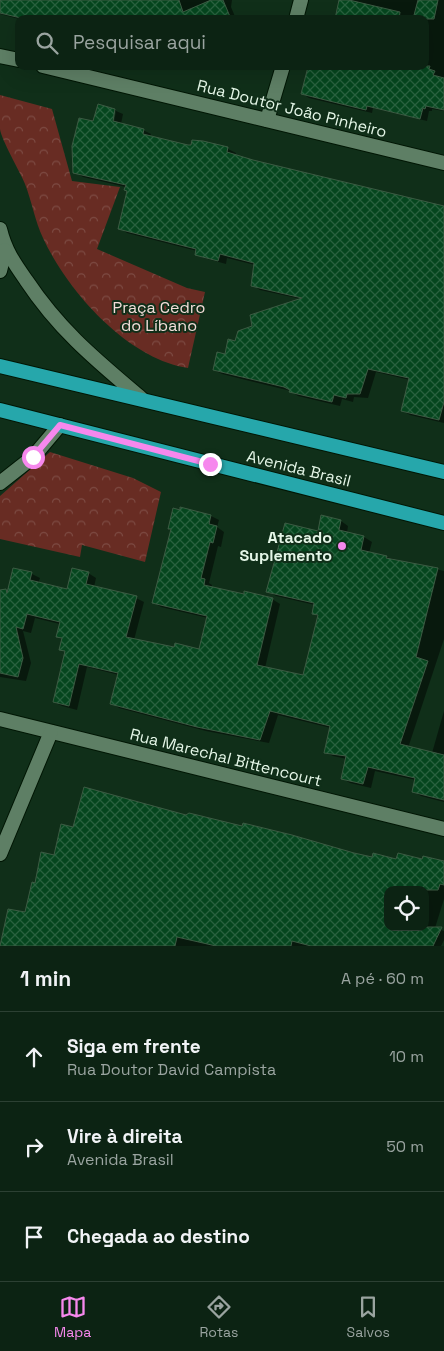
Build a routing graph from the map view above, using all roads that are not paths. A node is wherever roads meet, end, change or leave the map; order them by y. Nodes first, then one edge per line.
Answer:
1 (301, 0) edge
2 (297, 15) edge
3 (0, 56) edge
4 (15, 59) edge
5 (60, 70) edge
6 (281, 70) edge
7 (267, 120) junction
8 (444, 163) edge
9 (0, 229) edge
10 (5, 250) junction
11 (0, 271) edge
12 (0, 366) edge
13 (142, 399) junction
14 (0, 410) edge
15 (60, 425) junction
16 (444, 472) edge
17 (0, 483) edge
18 (444, 523) edge
19 (0, 719) edge
20 (51, 732) junction
21 (444, 829) edge
22 (0, 854) edge

1 - 2 street
3 - 4 street
5 - 7 street, Rua Doutor João Pinheiro
6 - 7 street
7 - 8 street, Rua Doutor João Pinheiro
9 - 10 street
10 - 11 street
10 - 13 street
12 - 13 main road, Avenida Brasil
13 - 16 main road, Avenida Brasil
14 - 15 main road, Avenida Brasil
15 - 17 street
15 - 18 main road, Avenida Brasil
19 - 20 street, Rua Marechal Bittencourt
20 - 21 street, Rua Marechal Bittencourt
20 - 22 street

